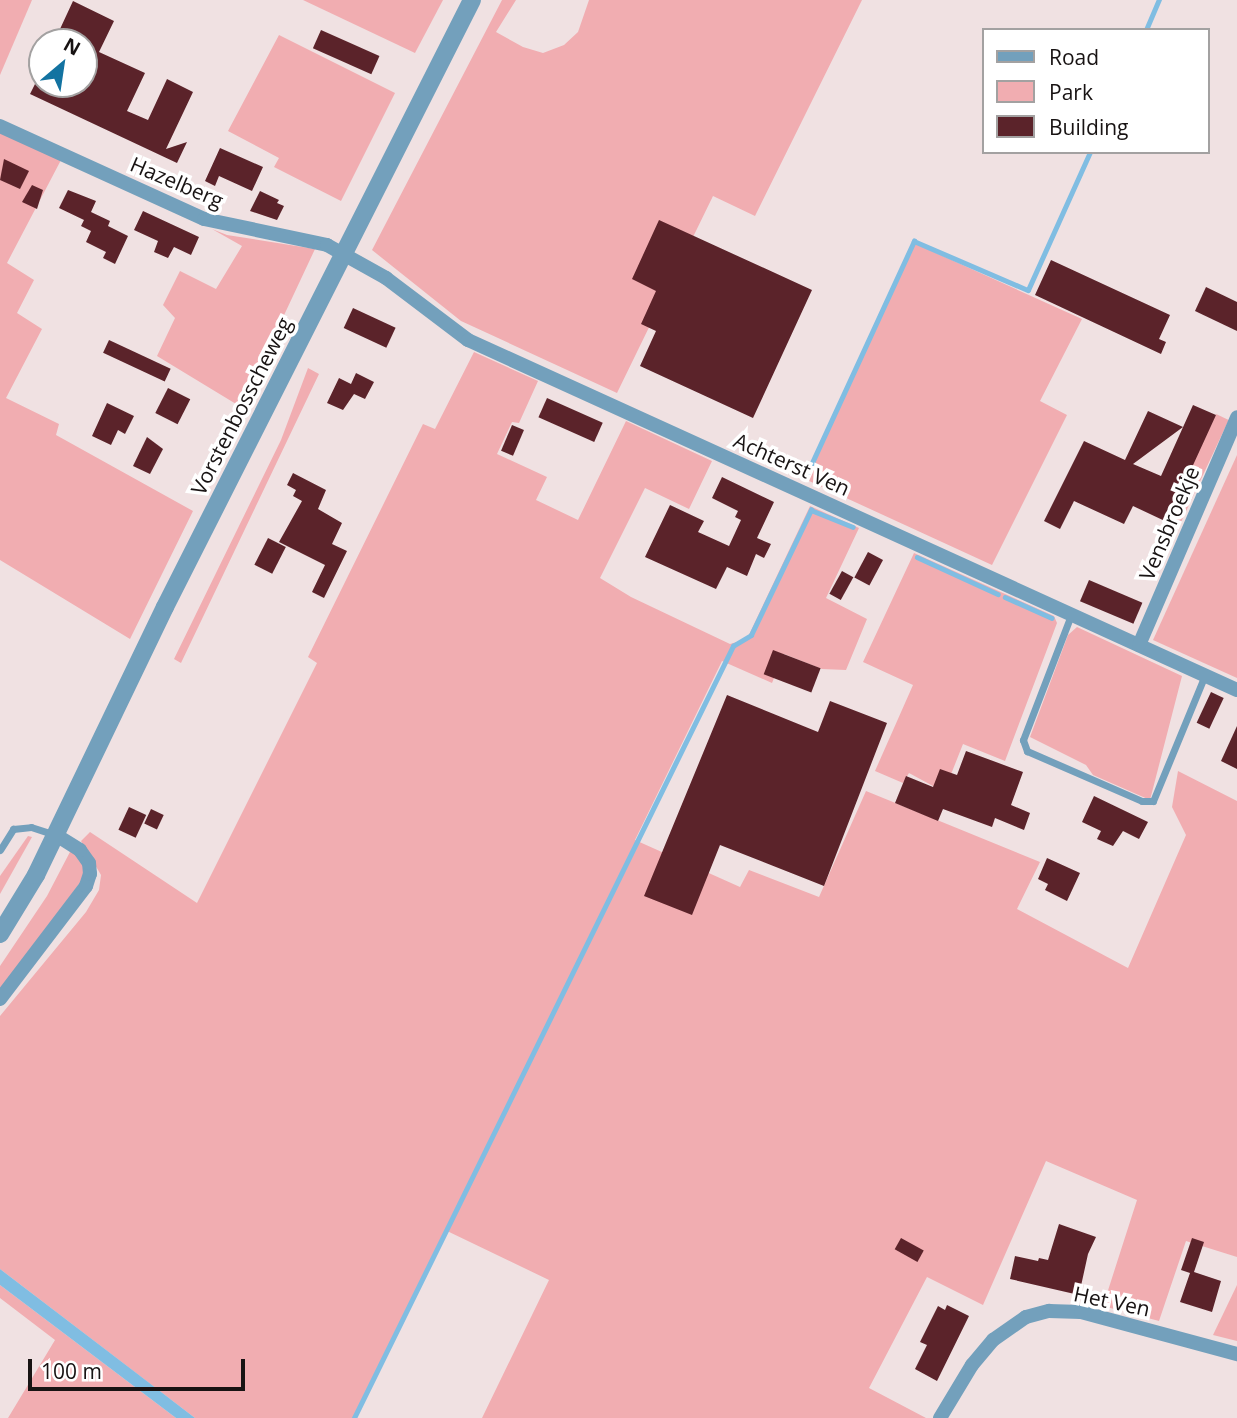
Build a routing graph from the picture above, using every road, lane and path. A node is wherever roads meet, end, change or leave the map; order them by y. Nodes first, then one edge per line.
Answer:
1 (472, 0) edge
2 (0, 126) edge
3 (344, 253) junction
4 (1237, 417) edge
5 (1072, 614) junction
6 (1139, 645) junction
7 (1205, 675) junction
8 (1237, 690) edge
9 (56, 835) junction
10 (0, 850) edge
11 (0, 934) edge
12 (0, 999) edge
13 (1237, 1354) edge
14 (940, 1418) edge

1 - 3 street, Vorstenbosscheweg
2 - 3 street, Hazelberg
3 - 5 street, Achterst Ven
3 - 9 street, Vorstenbosscheweg
4 - 6 street, Vensbroekje
5 - 6 street, Achterst Ven
5 - 7 lane
6 - 7 street, Achterst Ven
7 - 8 street, Achterst Ven
9 - 10 lane
9 - 11 street, Vorstenbosscheweg
9 - 12 street
13 - 14 street, Het Ven

